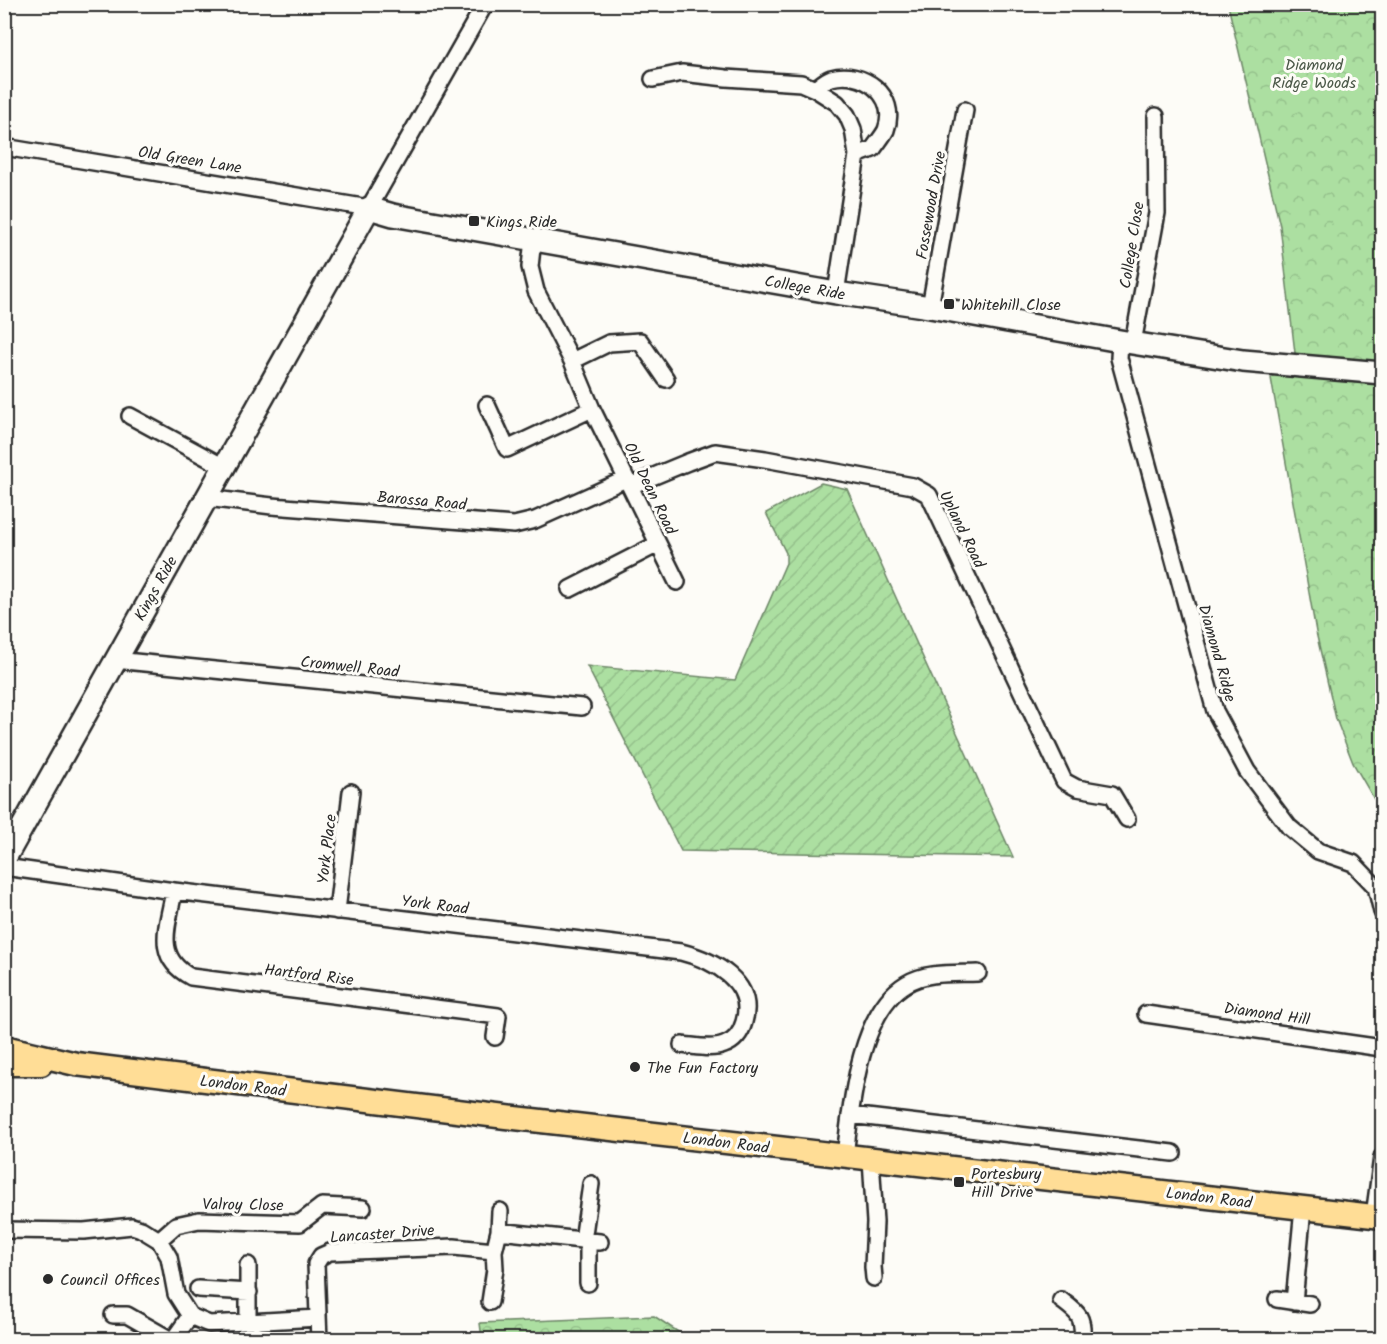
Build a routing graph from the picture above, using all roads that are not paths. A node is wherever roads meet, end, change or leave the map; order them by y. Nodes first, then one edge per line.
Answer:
1 (485, 4) edge
2 (653, 79) dead end
3 (815, 89) junction
4 (966, 110) dead end
5 (1156, 116) dead end
6 (4, 147) edge
7 (857, 155) junction
8 (369, 208) junction
9 (533, 239) junction
10 (836, 293) junction
11 (930, 307) junction
12 (1127, 342) junction
13 (572, 362) junction
14 (1383, 374) edge
15 (666, 379) dead end
16 (487, 405) dead end
17 (592, 410) junction
18 (130, 416) dead end
19 (224, 467) junction
20 (628, 483) junction
21 (206, 498) junction
22 (658, 544) junction
23 (677, 582) dead end
24 (570, 589) dead end
25 (115, 660) junction
26 (582, 707) dead end
27 (351, 792) dead end
28 (1126, 819) dead end
29 (4, 860) edge
30 (4, 867) edge
31 (174, 891) junction
32 (337, 911) junction
33 (1383, 912) edge
34 (978, 973) dead end
35 (1146, 1014) dead end
36 (495, 1036) dead end
37 (682, 1046) dead end
38 (4, 1047) edge
39 (1383, 1048) edge
40 (70, 1063) junction
41 (4, 1064) edge
42 (850, 1115) junction
43 (1173, 1153) dead end
44 (845, 1156) junction
45 (1383, 1156) edge
46 (871, 1159) junction
47 (591, 1184) dead end
48 (363, 1208) dead end
49 (1303, 1208) junction
50 (500, 1212) dead end
51 (1378, 1216) edge
52 (4, 1230) edge
53 (499, 1231) junction
54 (159, 1239) junction
55 (590, 1242) junction
56 (494, 1251) junction
57 (248, 1265) dead end
58 (874, 1278) dead end
59 (588, 1283) dead end
60 (198, 1288) dead end
61 (249, 1292) junction
62 (1277, 1299) dead end
63 (1061, 1300) dead end
64 (490, 1302) dead end
65 (1294, 1302) junction
66 (1310, 1304) dead end
67 (113, 1314) dead end
68 (190, 1316) junction
69 (318, 1318) junction
70 (248, 1322) junction
71 (172, 1340) edge
72 (319, 1340) edge
73 (1082, 1340) edge

1 - 8 street, Kings Ride
2 - 3 street
3 - 7 street
3 - 7 street
4 - 11 street, Fossewood Drive
5 - 12 street, College Close
6 - 8 street, Old Green Lane
7 - 10 street
8 - 9 street, College Ride
8 - 19 street, Kings Ride
9 - 10 street, College Ride
9 - 13 street, Old Dean Road
10 - 11 street, College Ride
11 - 12 street, College Ride
12 - 14 street, College Ride
12 - 33 street, Diamond Ridge
13 - 15 street
13 - 17 street, Old Dean Road
16 - 17 street
17 - 20 street, Old Dean Road
18 - 19 street
19 - 21 street, Kings Ride
20 - 21 street, Barossa Road
20 - 22 street, Old Dean Road
20 - 28 street, Upland Road
21 - 25 street, Kings Ride
22 - 23 street, Old Dean Road
22 - 24 street
25 - 26 street, Cromwell Road
25 - 29 street, Kings Ride
27 - 32 street, York Place
30 - 31 street, York Road
31 - 32 street, York Road
31 - 36 street, Hartford Rise
32 - 37 street, York Road
34 - 42 street
35 - 39 street, Diamond Hill
38 - 40 main road, London Road
40 - 41 main road, London Road
40 - 44 main road, London Road
42 - 43 street
42 - 44 street
44 - 46 main road, London Road
45 - 51 street
46 - 49 main road, London Road
46 - 58 street
47 - 55 street
48 - 54 street, Valroy Close
49 - 51 main road, London Road
49 - 65 street
50 - 53 street
52 - 54 street
53 - 55 street
53 - 56 street
54 - 68 street
55 - 59 street
56 - 64 street
56 - 69 street, Lancaster Drive
57 - 61 street
60 - 61 street
61 - 70 street
62 - 65 street
63 - 73 street
65 - 66 street
67 - 71 street
68 - 70 street
68 - 71 street
69 - 70 street
69 - 72 street, Lancaster Drive

